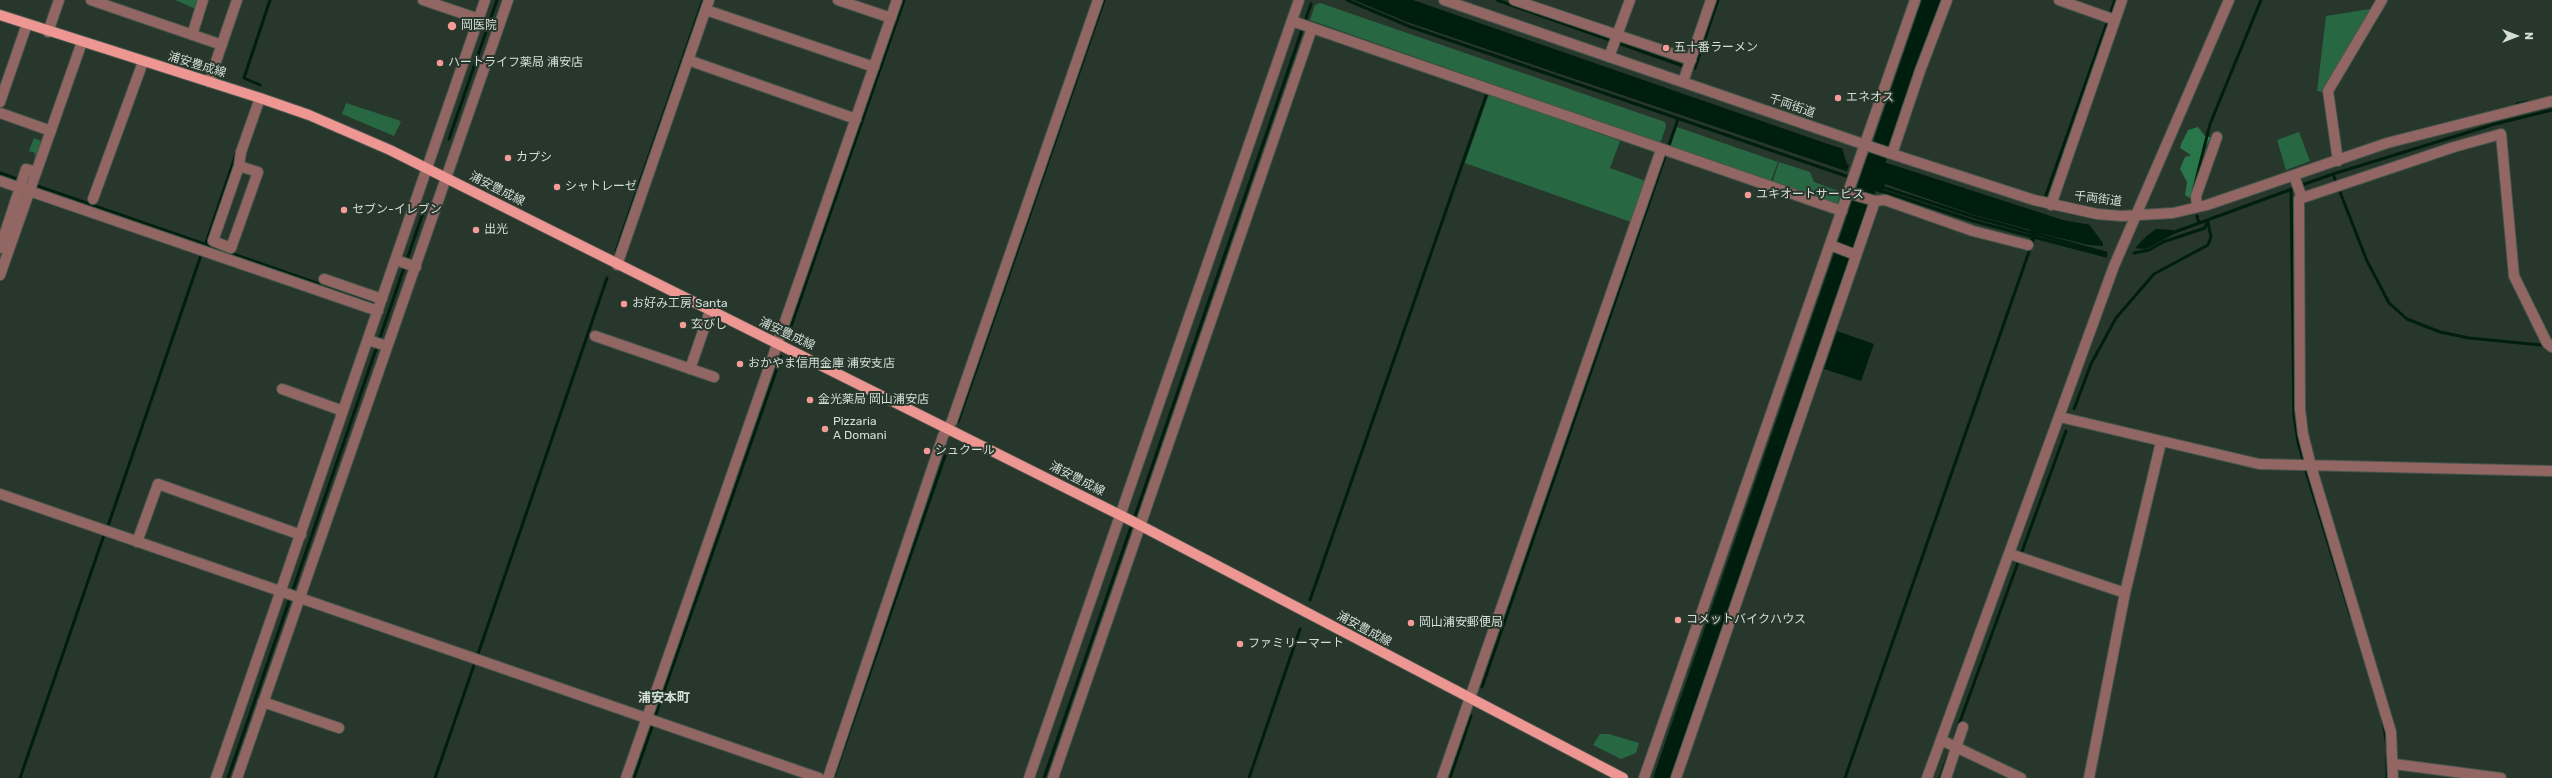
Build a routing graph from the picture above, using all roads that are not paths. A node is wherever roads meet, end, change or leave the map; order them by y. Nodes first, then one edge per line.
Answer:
1 (59, 0) edge
2 (204, 0) edge
3 (237, 0) edge
4 (423, 0) edge
5 (485, 0) edge
6 (508, 0) edge
7 (710, 0) edge
8 (838, 0) edge
9 (897, 0) edge
10 (1098, 0) edge
11 (1299, 0) edge
12 (1444, 0) edge
13 (1630, 0) edge
14 (1712, 0) edge
15 (1915, 0) edge
16 (1947, 0) edge
17 (2059, 0) edge
18 (2122, 0) edge
19 (2229, 0) edge
20 (2382, 0) edge
21 (94, 1) edge
22 (1517, 1) edge
23 (706, 10) junction
24 (0, 15) edge
25 (891, 18) junction
26 (2111, 18) junction
27 (479, 20) junction
28 (27, 24) junction
29 (1303, 25) junction
30 (48, 32) junction
31 (192, 35) junction
32 (1615, 39) junction
33 (82, 42) junction
34 (222, 45) junction
35 (1609, 56) junction
36 (688, 60) junction
37 (1691, 60) junction
38 (143, 62) junction
39 (874, 67) junction
40 (209, 82) junction
41 (1683, 82) junction
42 (260, 98) junction
43 (2552, 101) edge
44 (0, 102) edge
45 (0, 113) edge
46 (856, 119) junction
47 (51, 131) junction
48 (2217, 137) dead end
49 (1863, 150) junction
50 (1665, 151) junction
51 (1892, 154) junction
52 (2338, 161) junction
53 (239, 166) junction
54 (428, 168) junction
55 (447, 178) junction
56 (2295, 178) junction
57 (0, 180) edge
58 (28, 185) junction
59 (1853, 190) junction
60 (2301, 196) junction
61 (93, 199) dead end
62 (1871, 200) junction
63 (2051, 205) junction
64 (2197, 207) junction
65 (1842, 211) junction
66 (2136, 215) junction
67 (2028, 245) dead end
68 (1834, 247) junction
69 (0, 248) edge
70 (1854, 254) junction
71 (406, 264) junction
72 (617, 265) junction
73 (0, 275) edge
74 (324, 279) dead end
75 (382, 299) junction
76 (378, 310) junction
77 (710, 311) junction
78 (595, 336) dead end
79 (378, 343) junction
80 (779, 343) junction
81 (2552, 346) edge
82 (690, 369) junction
83 (714, 377) dead end
84 (282, 389) dead end
85 (343, 411) junction
86 (2060, 417) junction
87 (948, 428) junction
88 (2161, 442) junction
89 (2306, 466) junction
90 (2552, 471) edge
91 (0, 494) edge
92 (1132, 521) junction
93 (301, 535) junction
94 (137, 542) junction
95 (2016, 556) junction
96 (2125, 593) junction
97 (291, 595) junction
98 (1469, 700) junction
99 (255, 702) junction
100 (647, 719) junction
101 (1963, 727) dead end
102 (338, 728) dead end
103 (1941, 740) junction
104 (1957, 748) junction
105 (2394, 764) junction
106 (216, 778) edge
107 (237, 778) edge
108 (626, 778) edge
109 (819, 778) edge
110 (828, 778) edge
111 (1029, 778) edge
112 (1053, 778) edge
113 (1442, 778) edge
114 (1623, 778) edge
115 (1644, 778) edge
116 (1676, 778) edge
117 (1927, 778) edge
118 (1946, 778) edge
119 (2021, 778) edge
120 (2089, 778) edge
121 (2393, 778) edge
122 (2501, 778) edge

1 - 30 street
2 - 31 street
3 - 34 street
4 - 27 street
5 - 27 street
6 - 55 street
7 - 23 street
8 - 25 street
9 - 25 street
10 - 87 street
11 - 29 street
12 - 35 street, 千両街道
13 - 32 street
14 - 37 street
15 - 49 street
16 - 51 street
17 - 26 street
18 - 26 street
19 - 66 street
20 - 52 street
21 - 31 street
22 - 32 street
23 - 36 street
23 - 39 street
24 - 28 main road, 浦安豊成線
25 - 39 street
26 - 63 street
27 - 54 street
28 - 30 main road, 浦安豊成線
28 - 44 street
29 - 50 street
29 - 92 street
29 - 92 street
30 - 33 main road, 浦安豊成線
31 - 34 street
32 - 35 street
32 - 37 street
33 - 38 main road, 浦安豊成線
33 - 47 street
34 - 40 street
35 - 41 street, 千両街道
36 - 46 street
36 - 72 street
37 - 41 street
38 - 40 main road, 浦安豊成線
38 - 61 street
39 - 46 street
40 - 42 main road, 浦安豊成線
41 - 49 street, 千両街道
42 - 53 street
42 - 54 main road, 浦安豊成線
43 - 52 street, 千両街道
45 - 47 street
46 - 80 street
47 - 58 street
48 - 64 street
49 - 51 street, 千両街道
49 - 59 street
50 - 65 street
50 - 98 street
51 - 63 street, 千両街道
52 - 56 street, 千両街道
53 - 53 street
54 - 55 main road, 浦安豊成線
54 - 71 street
55 - 71 street
55 - 72 main road, 浦安豊成線
56 - 60 street
56 - 64 street, 千両街道
57 - 58 street
58 - 69 street
58 - 73 street
58 - 76 street
59 - 62 street
59 - 65 street
60 - 81 street
60 - 89 street
62 - 67 street
62 - 70 street
63 - 66 street, 千両街道
64 - 66 street, 千両街道
65 - 68 street
66 - 86 street
68 - 70 street
68 - 115 street
70 - 116 street
71 - 75 street
71 - 79 street
72 - 77 main road, 浦安豊成線
74 - 75 street
75 - 76 street
76 - 79 street
77 - 80 main road, 浦安豊成線
77 - 82 street
78 - 82 street
79 - 85 street
79 - 97 street
80 - 87 main road, 浦安豊成線
80 - 100 street
82 - 83 street
84 - 85 street
85 - 93 street
86 - 88 street
86 - 95 street
87 - 92 main road, 浦安豊成線
87 - 110 street
88 - 89 street
88 - 96 street
89 - 90 street
89 - 105 street
91 - 94 street
92 - 98 main road, 浦安豊成線
92 - 111 street
92 - 112 street
93 - 94 street
93 - 97 street
94 - 97 street
95 - 96 street
95 - 103 street
96 - 120 street
97 - 99 street
97 - 99 street
97 - 100 street
98 - 113 street
98 - 114 main road, 浦安豊成線
99 - 102 street
99 - 106 street
99 - 107 street
100 - 108 street
100 - 109 street
101 - 104 street
103 - 104 street
103 - 117 street
104 - 118 street
104 - 119 street
105 - 121 street
105 - 122 street

